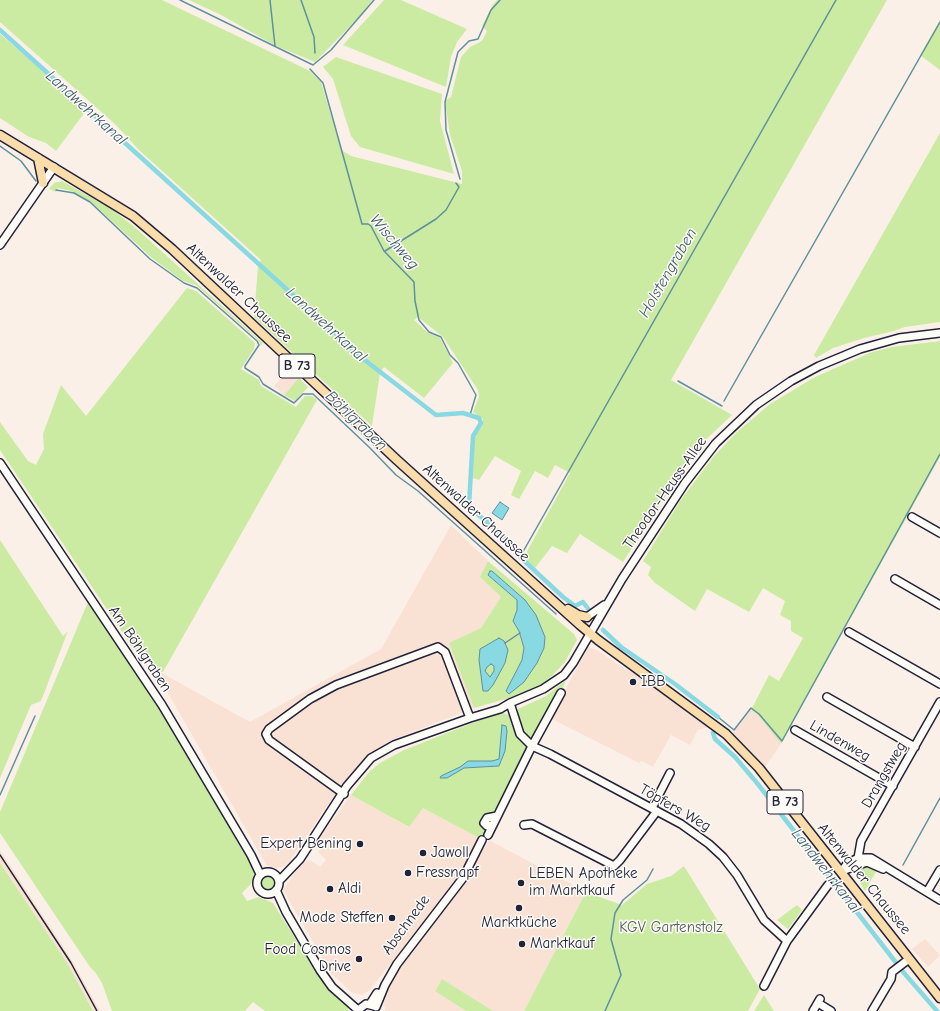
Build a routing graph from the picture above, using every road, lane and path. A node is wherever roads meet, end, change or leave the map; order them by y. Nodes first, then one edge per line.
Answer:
1 (0, 135) edge
2 (38, 158) junction
3 (54, 167) junction
4 (43, 183) junction
5 (0, 245) edge
6 (940, 333) edge
7 (0, 463) edge
8 (912, 517) dead end
9 (940, 533) edge
10 (895, 580) dead end
11 (545, 594) junction
12 (607, 603) junction
13 (940, 605) edge
14 (587, 617) joint
15 (849, 632) dead end
16 (589, 633) junction
17 (940, 684) edge
18 (561, 693) dead end
19 (827, 697) dead end
20 (940, 702) edge
21 (510, 703) junction
22 (470, 718) junction
23 (795, 730) dead end
24 (532, 746) junction
25 (915, 747) junction
26 (670, 773) dead end
27 (893, 786) junction
28 (344, 794) junction
29 (654, 810) junction
30 (524, 824) dead end
31 (860, 861) junction
32 (940, 870) edge
33 (841, 872) junction
34 (263, 873) junction
35 (278, 878) junction
36 (828, 885) dead end
37 (276, 890) junction
38 (927, 892) junction
39 (269, 894) junction
40 (940, 900) edge
41 (286, 912) junction
42 (787, 941) junction
43 (909, 959) junction
44 (764, 986) dead end
45 (341, 994) junction
46 (940, 998) edge
47 (372, 1007) edge
48 (358, 1011) edge
49 (813, 1011) edge
50 (831, 1011) edge
51 (872, 1011) edge

1 - 2 main road, Altenwalder Chaussee / B 73
2 - 3 main road, Altenwalder Chaussee / B 73
2 - 4 main road
3 - 4 street
3 - 11 main road, Altenwalder Chaussee / B 73
4 - 5 street
6 - 12 street, Theodor-Heuss-Allee
7 - 34 street, Am Böhlgraben
8 - 9 street
10 - 13 street
11 - 14 main road, Altenwalder Chaussee / B 73
11 - 16 main road, Altenwalder Chaussee / B 73
12 - 14 street
12 - 16 street, Theodor-Heuss-Allee
15 - 17 street
16 - 21 street, Theodor-Heuss-Allee
16 - 33 main road, Altenwalder Chaussee / B 73
18 - 24 street, Abschnede
19 - 25 street
20 - 25 street, Drangstweg
21 - 22 street, Theodor-Heuss-Allee
21 - 24 street, Töpfers Weg
22 - 28 street, Theodor-Heuss-Allee
22 - 28 street
23 - 27 street, Lindenweg
24 - 29 street, Töpfers Weg
24 - 47 street, Abschnede
25 - 27 street, Drangstweg
26 - 29 street
27 - 31 street, Drangstweg
28 - 35 street
29 - 30 street
29 - 42 street, Töpfers Weg
31 - 33 street
31 - 38 street
32 - 38 street
33 - 43 main road, Altenwalder Chaussee / B 73
34 - 35 street
34 - 39 street
35 - 37 street
36 - 42 street
37 - 39 street
37 - 41 street
38 - 40 street
39 - 41 street
41 - 45 street
42 - 44 street
43 - 46 main road, Altenwalder Chaussee / B 73
43 - 51 street
45 - 47 street
45 - 48 street
47 - 48 street
49 - 50 street

